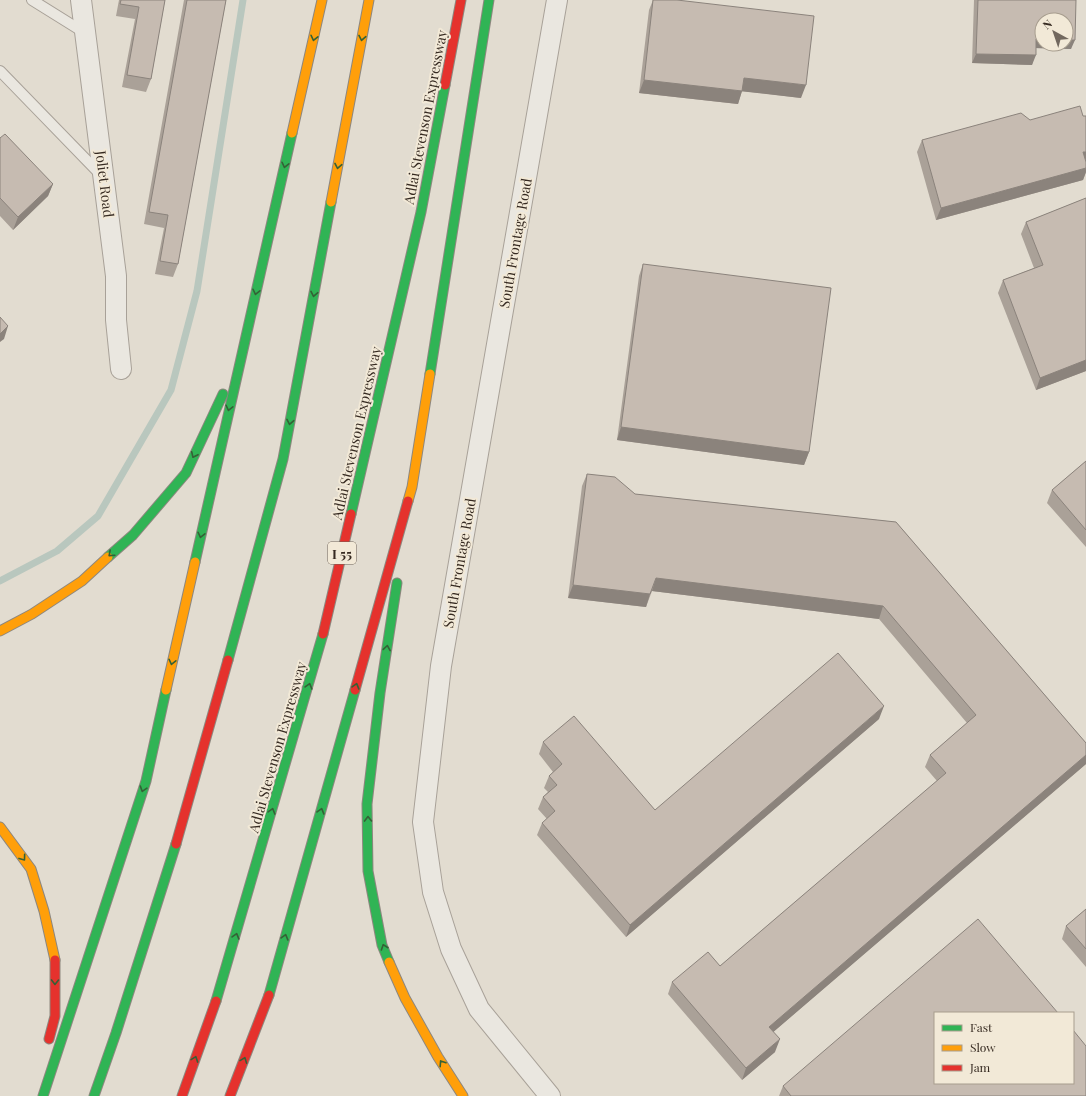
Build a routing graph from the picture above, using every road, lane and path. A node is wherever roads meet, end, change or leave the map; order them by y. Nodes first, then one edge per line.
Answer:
1 (32, 0) edge
2 (81, 0) edge
3 (322, 0) edge
4 (369, 0) edge
5 (461, 0) edge
6 (489, 0) edge
7 (557, 0) edge
8 (86, 34) junction
9 (0, 72) edge
10 (104, 178) junction
11 (241, 357) junction
12 (121, 369) dead end
13 (412, 487) junction
14 (0, 631) edge
15 (0, 827) edge
16 (48, 1045) dead end
17 (41, 1074) dead end
18 (35, 1096) edge
19 (43, 1096) edge
20 (94, 1096) edge
21 (182, 1096) edge
22 (230, 1096) edge
23 (463, 1096) edge
24 (550, 1096) edge

1 - 8 lane
2 - 8 street, Joliet Road
3 -> 11 highway
4 -> 20 highway
21 -> 5 highway, Adlai Stevenson Expressway / I 55
6 - 13 highway
7 - 24 street, South Frontage Road
8 - 10 street, Joliet Road
9 - 10 lane
10 - 12 street, Joliet Road
11 -> 14 highway
11 -> 19 highway
22 -> 13 highway
23 -> 13 highway
15 -> 16 highway
17 - 18 highway

